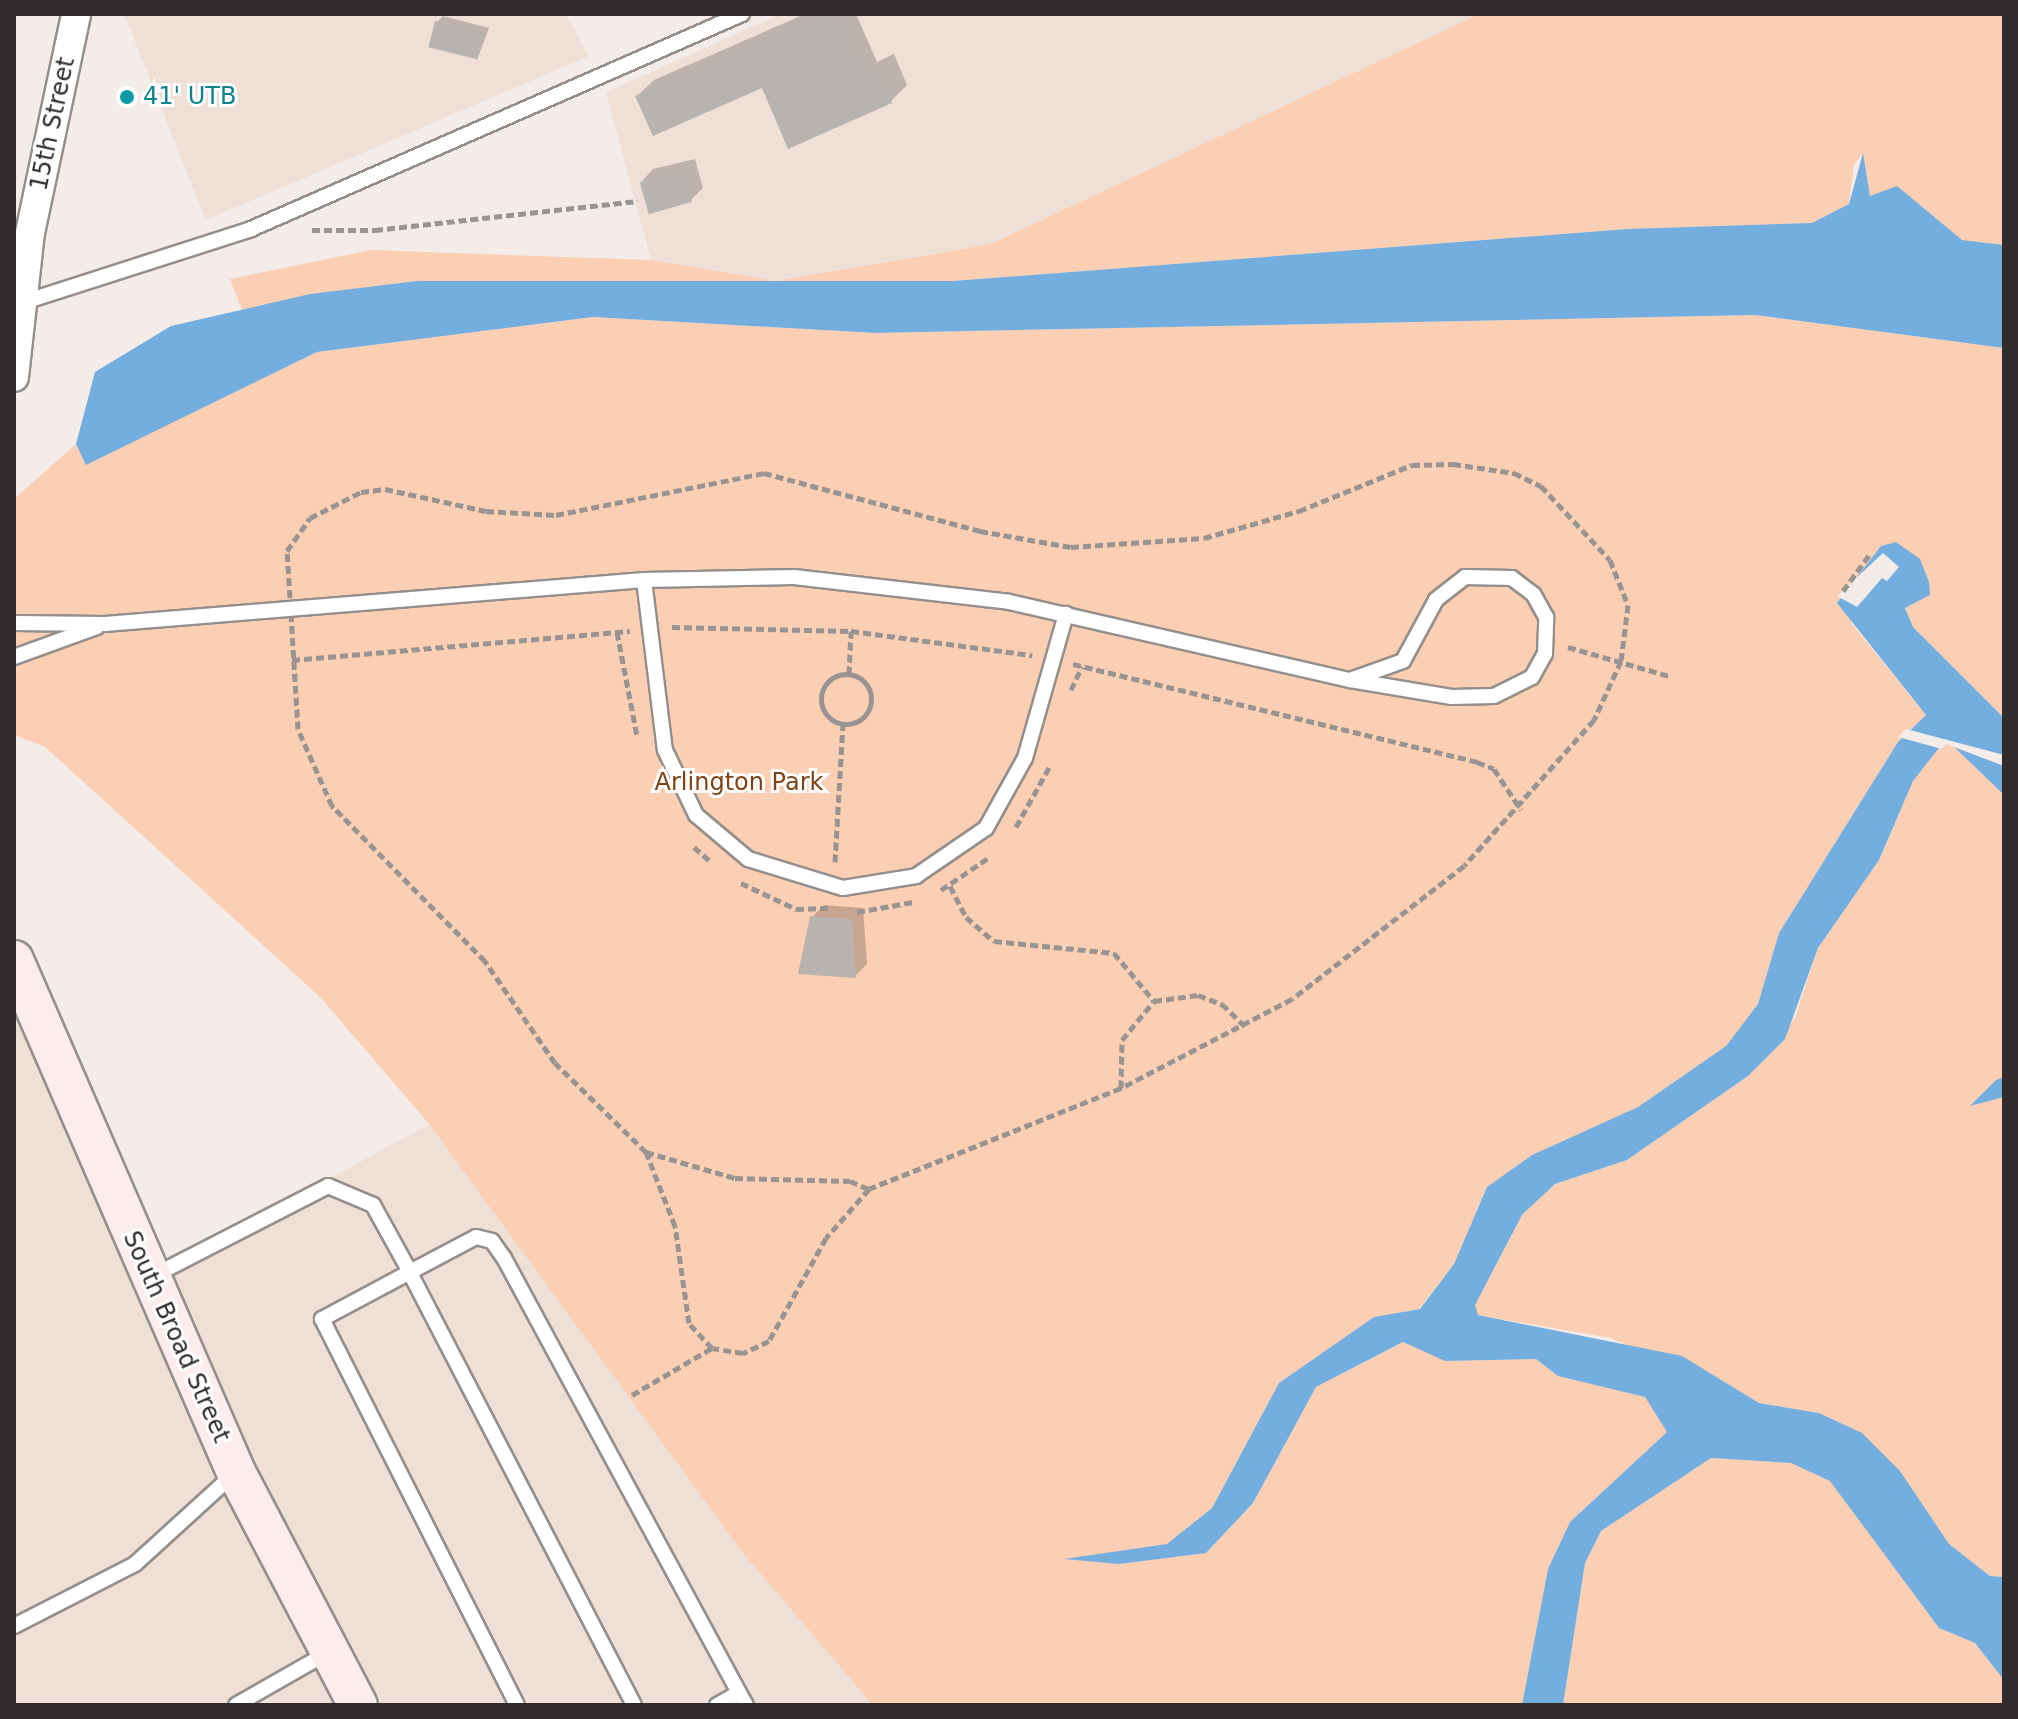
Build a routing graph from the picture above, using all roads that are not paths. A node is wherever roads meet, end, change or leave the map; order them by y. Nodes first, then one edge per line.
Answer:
1 (76, 14) edge
2 (742, 14) edge
3 (19, 304) edge
4 (14, 377) edge
5 (644, 580) junction
6 (1066, 614) junction
7 (14, 623) edge
8 (105, 624) junction
9 (14, 657) edge
10 (1350, 680) junction
11 (14, 960) edge
12 (410, 1272) junction
13 (149, 1278) junction
14 (236, 1472) junction
15 (14, 1626) edge
16 (329, 1652) junction
17 (742, 1699) edge
18 (236, 1705) edge
19 (358, 1705) edge
20 (517, 1705) edge
21 (634, 1705) edge
22 (717, 1705) edge

1 - 3 street, 15th Street
2 - 3 lane
3 - 4 street, 15th Street
5 - 6 lane
5 - 6 lane
5 - 8 lane
6 - 10 lane
7 - 8 lane
8 - 9 lane
10 - 10 lane
11 - 13 street, South Broad Street
12 - 13 lane
12 - 17 lane
12 - 20 lane
12 - 21 lane
13 - 14 street, South Broad Street
14 - 15 lane
14 - 16 street, South Broad Street
16 - 18 lane
16 - 19 street, South Broad Street
17 - 22 lane

